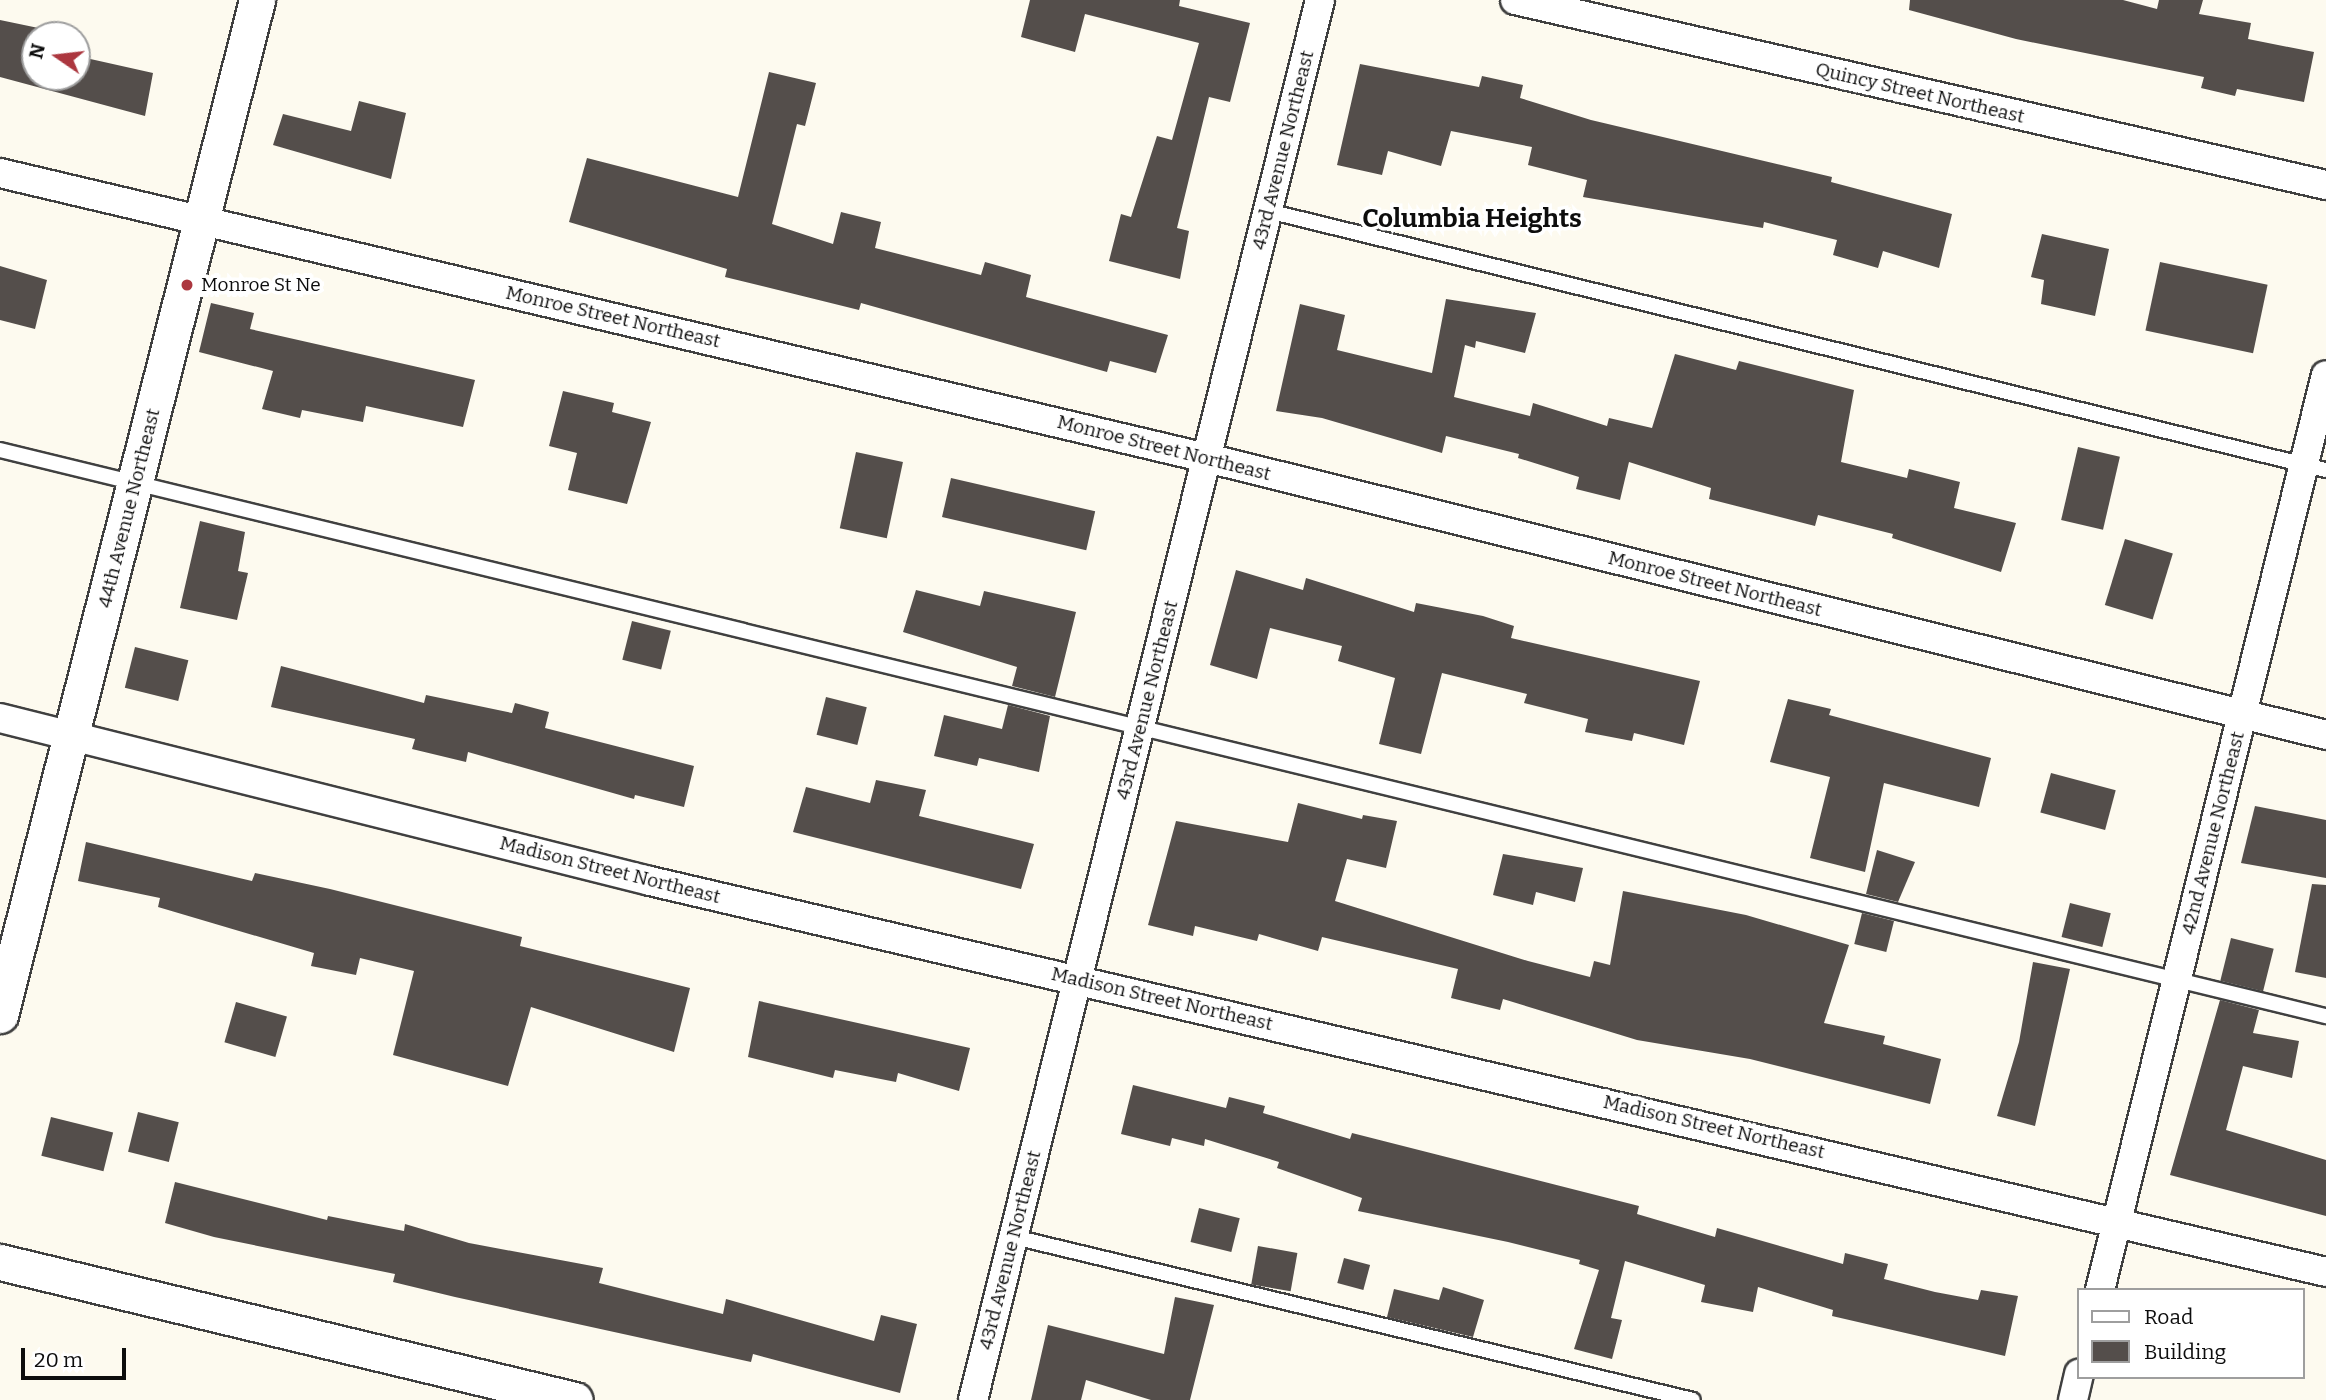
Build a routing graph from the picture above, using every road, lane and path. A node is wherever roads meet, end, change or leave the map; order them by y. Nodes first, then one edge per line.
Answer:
1 (257, 0) edge
2 (1320, 0) edge
3 (1515, 0) edge
4 (0, 173) edge
5 (2326, 186) edge
6 (1268, 211) junction
7 (202, 219) junction
8 (2326, 375) edge
9 (0, 450) edge
10 (1207, 458) junction
11 (2315, 467) edge
12 (135, 484) junction
13 (2242, 714) junction
14 (0, 718) edge
15 (1141, 723) junction
16 (2326, 735) edge
17 (71, 736) junction
18 (1077, 979) junction
19 (2177, 979) junction
20 (2, 996) edge
21 (2326, 1016) edge
22 (2117, 1221) junction
23 (1014, 1237) junction
24 (0, 1262) edge
25 (2326, 1272) edge
26 (2100, 1288) edge
27 (2078, 1378) edge
28 (575, 1400) edge
29 (973, 1400) edge
30 (1693, 1400) edge
31 (2073, 1400) edge

1 - 7 street, 44th Avenue Northeast
2 - 6 street, 43rd Avenue Northeast
3 - 5 street, Quincy Street Northeast
4 - 7 street, Monroe Street Northeast
6 - 10 street, 43rd Avenue Northeast
6 - 11 lane
7 - 10 street, Monroe Street Northeast
7 - 12 street, 44th Avenue Northeast
8 - 11 street, 42nd Avenue Northeast
9 - 12 lane
10 - 13 street, Monroe Street Northeast
10 - 15 street, 43rd Avenue Northeast
11 - 13 street, 42nd Avenue Northeast
12 - 15 lane
12 - 17 street, 44th Avenue Northeast
13 - 16 street, Monroe Street Northeast
13 - 19 street, 42nd Avenue Northeast
14 - 17 street, Madison Street Northeast
15 - 18 street, 43rd Avenue Northeast
15 - 19 lane
17 - 18 street, Madison Street Northeast
17 - 20 street, 44th Avenue Northeast
18 - 22 street, Madison Street Northeast
18 - 23 street, 43rd Avenue Northeast
19 - 21 lane
19 - 22 street, 42nd Avenue Northeast
22 - 25 street, Madison Street Northeast
22 - 26 street, 42nd Avenue Northeast
23 - 29 street, 43rd Avenue Northeast
23 - 30 lane
24 - 28 street
27 - 31 street

